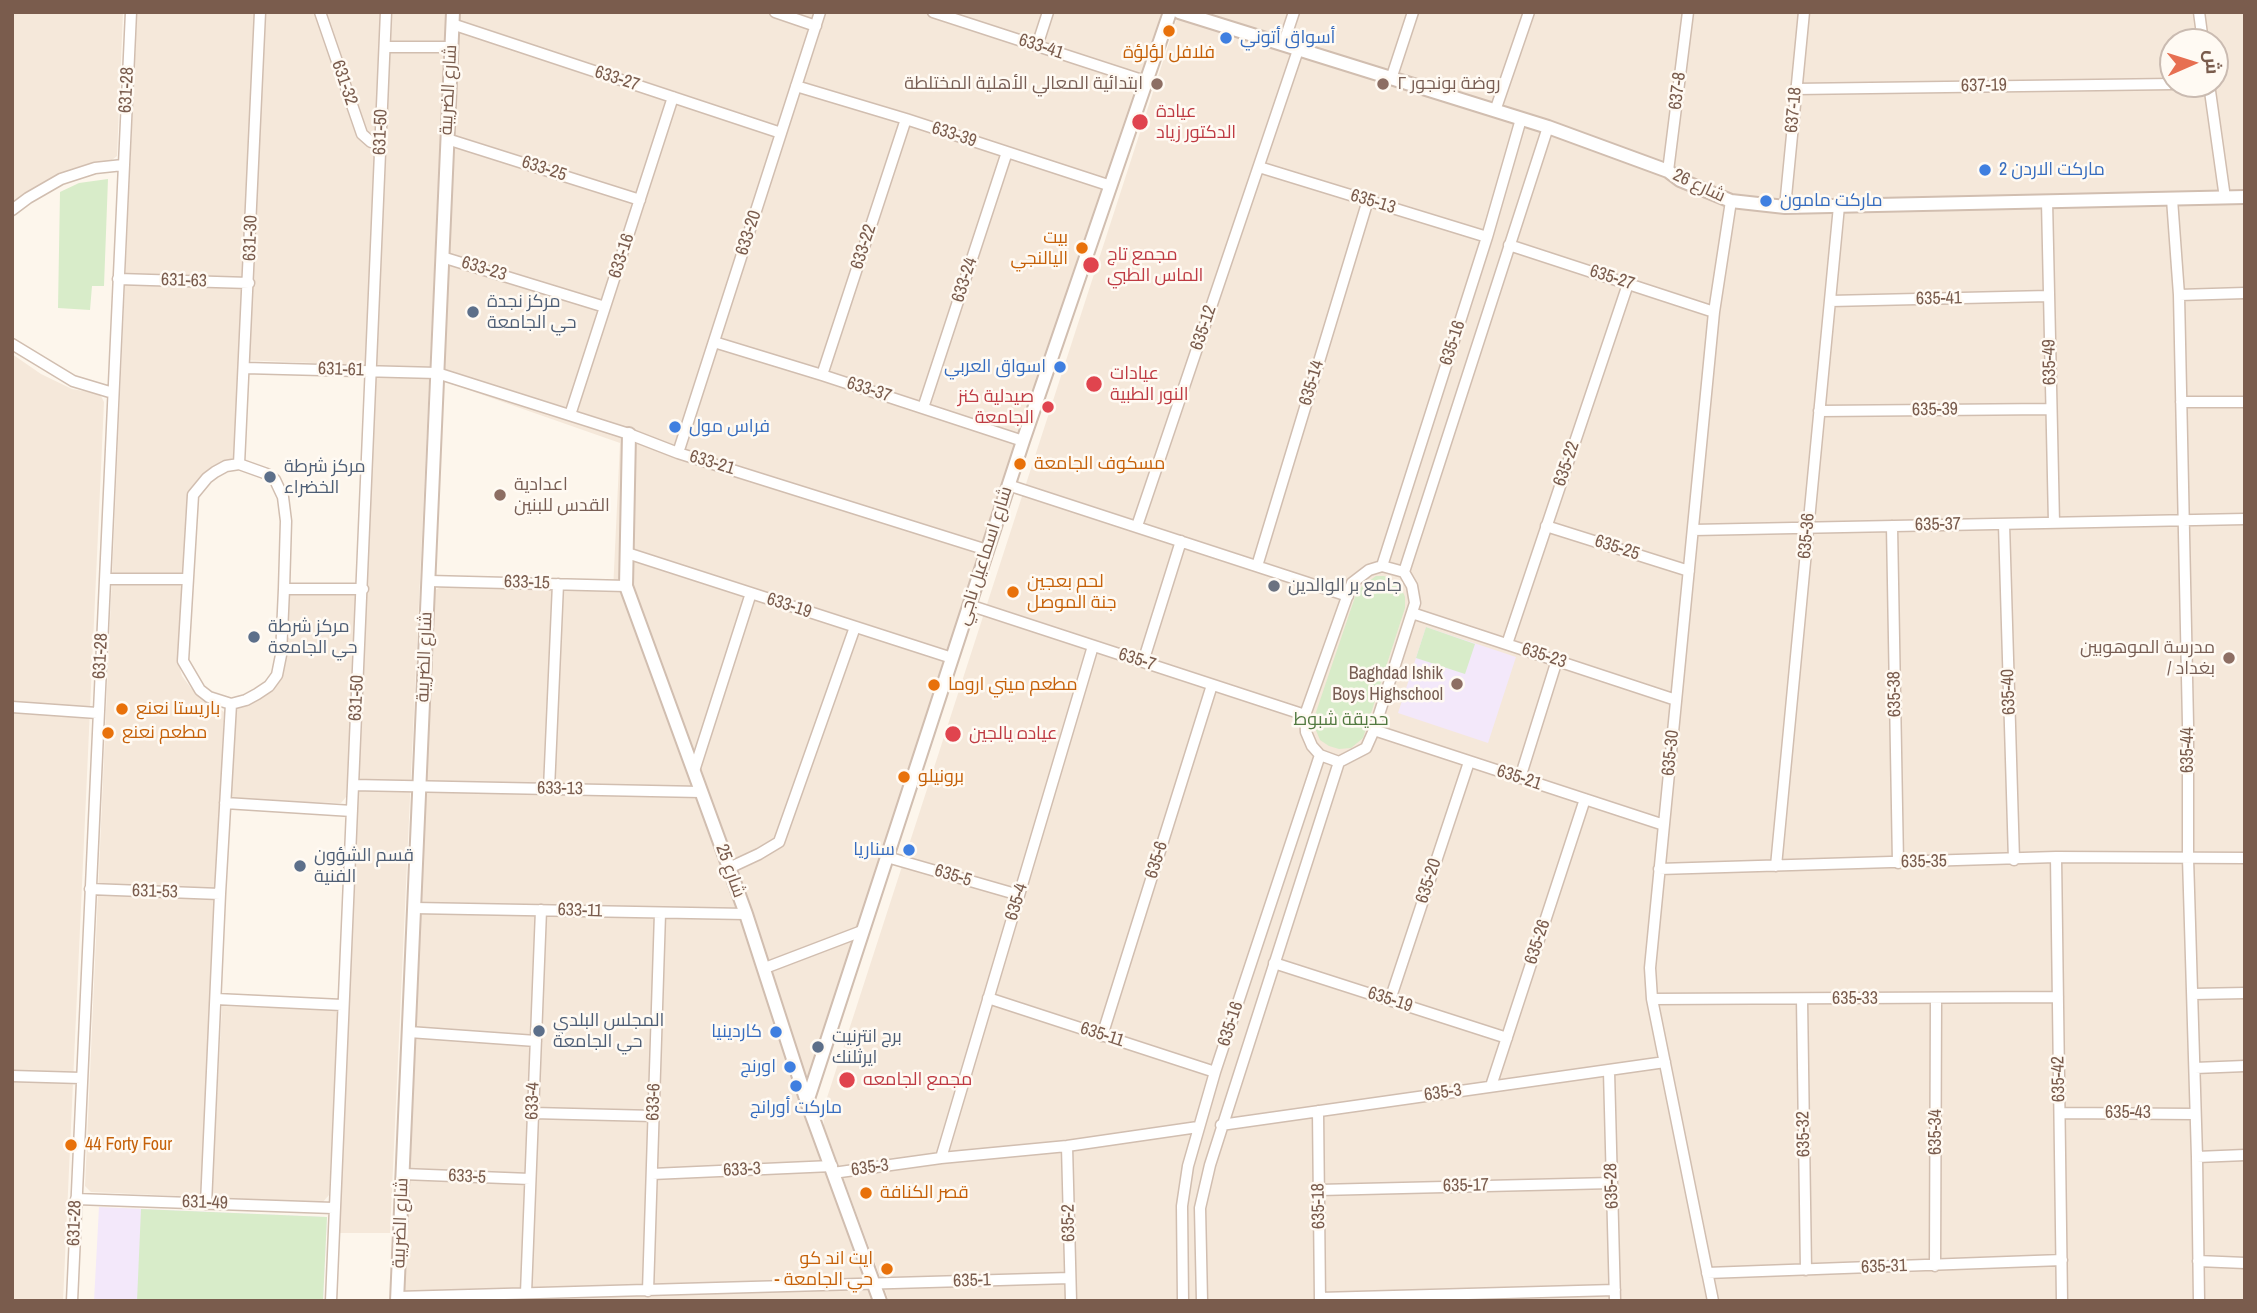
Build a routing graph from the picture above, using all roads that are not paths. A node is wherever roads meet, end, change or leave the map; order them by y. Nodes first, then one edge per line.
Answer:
1 (131, 12) edge
2 (260, 12) edge
3 (320, 12) edge
4 (387, 12) edge
5 (775, 12) edge
6 (820, 12) edge
7 (1048, 12) edge
8 (1170, 12) edge
9 (1179, 12) edge
10 (1294, 12) edge
11 (1413, 12) edge
12 (1529, 12) edge
13 (1688, 12) edge
14 (1804, 12) edge
15 (936, 13) edge
16 (453, 18) edge
17 (816, 26) junction
18 (1283, 45) junction
19 (1037, 46) junction
20 (385, 47) junction
21 (451, 47) junction
22 (1298, 50) junction
23 (1391, 79) junction
24 (1148, 82) junction
25 (2159, 84) edge
26 (796, 86) junction
27 (1795, 89) junction
28 (673, 97) junction
29 (2211, 98) edge
30 (1495, 111) junction
31 (906, 119) junction
32 (1521, 119) junction
33 (1548, 127) junction
34 (781, 133) junction
35 (447, 139) junction
36 (381, 143) junction
37 (1007, 152) junction
38 (123, 165) junction
39 (1259, 167) junction
40 (1668, 171) junction
41 (1111, 186) junction
42 (2245, 197) edge
43 (2225, 198) junction
44 (2172, 199) junction
45 (640, 200) junction
46 (1368, 200) junction
47 (1731, 201) junction
48 (2047, 201) junction
49 (1839, 206) junction
50 (1785, 207) junction
51 (12, 210) edge
52 (1487, 237) junction
53 (1509, 245) junction
54 (442, 257) junction
55 (118, 279) junction
56 (249, 283) junction
57 (1628, 284) junction
58 (2245, 293) edge
59 (2179, 295) junction
60 (2049, 296) junction
61 (1830, 301) junction
62 (605, 307) junction
63 (1714, 312) junction
64 (714, 342) junction
65 (12, 344) edge
66 (245, 368) junction
67 (372, 371) junction
68 (437, 373) junction
69 (822, 374) junction
70 (113, 393) junction
71 (2181, 402) junction
72 (2245, 402) edge
73 (923, 408) junction
74 (2051, 409) junction
75 (1819, 411) junction
76 (570, 415) junction
77 (629, 434) junction
78 (1023, 441) junction
79 (678, 453) junction
80 (239, 464) junction
81 (1008, 485) junction
82 (2245, 519) edge
83 (2184, 520) junction
84 (2054, 523) junction
85 (2004, 524) junction
86 (1137, 526) junction
87 (1546, 526) junction
88 (1892, 526) junction
89 (1808, 528) junction
90 (1693, 530) junction
91 (1181, 541) junction
92 (987, 550) junction
93 (627, 553) junction
94 (1257, 566) junction
95 (1382, 566) junction
96 (1689, 571) junction
97 (1404, 572) junction
98 (105, 579) junction
99 (186, 579) junction
100 (429, 580) junction
101 (558, 584) junction
102 (626, 586) junction
103 (284, 589) junction
104 (363, 589) junction
105 (751, 593) junction
106 (1348, 596) junction
107 (969, 605) junction
108 (1412, 613) junction
109 (855, 627) junction
110 (1507, 644) junction
111 (1093, 646) junction
112 (952, 659) junction
113 (1557, 660) junction
114 (1143, 662) junction
115 (1212, 685) junction
116 (1676, 700) junction
117 (231, 704) junction
118 (12, 707) edge
119 (97, 713) junction
120 (1305, 715) junction
121 (1374, 730) junction
122 (1320, 755) junction
123 (1339, 762) junction
124 (1469, 762) junction
125 (694, 771) junction
126 (1520, 778) junction
127 (353, 785) junction
128 (420, 786) junction
129 (549, 789) junction
130 (701, 792) junction
131 (1584, 799) junction
132 (225, 803) junction
133 (352, 811) junction
134 (1664, 825) junction
135 (887, 856) junction
136 (2056, 857) junction
137 (2188, 858) junction
138 (2245, 858) edge
139 (2014, 860) junction
140 (1898, 863) junction
141 (1776, 866) junction
142 (729, 868) junction
143 (1659, 869) junction
144 (90, 889) junction
145 (220, 894) junction
146 (1018, 895) junction
147 (414, 908) junction
148 (541, 910) junction
149 (660, 913) junction
150 (746, 914) junction
151 (862, 931) junction
152 (1273, 963) junction
153 (765, 968) junction
154 (2245, 993) edge
155 (2193, 994) junction
156 (2058, 997) junction
157 (988, 998) junction
158 (216, 999) junction
159 (1652, 999) junction
160 (1802, 999) junction
161 (1936, 999) junction
162 (1390, 1000) junction
163 (342, 1004) junction
164 (409, 1032) junction
165 (1102, 1035) junction
166 (1507, 1038) junction
167 (536, 1041) junction
168 (1665, 1062) junction
169 (2245, 1066) edge
170 (2194, 1068) junction
171 (1609, 1071) junction
172 (1215, 1072) junction
173 (12, 1076) edge
174 (81, 1078) junction
175 (1491, 1086) junction
176 (807, 1102) junction
177 (1318, 1111) junction
178 (533, 1113) junction
179 (2060, 1113) junction
180 (2195, 1114) junction
181 (653, 1116) junction
182 (1221, 1125) junction
183 (1198, 1127) junction
184 (1067, 1146) junction
185 (2245, 1155) edge
186 (2197, 1157) junction
187 (941, 1158) junction
188 (832, 1169) junction
189 (403, 1174) junction
190 (652, 1174) junction
191 (530, 1180) junction
192 (1612, 1183) junction
193 (1319, 1190) junction
194 (76, 1199) junction
195 (206, 1204) junction
196 (333, 1208) junction
197 (2062, 1260) junction
198 (2198, 1261) junction
199 (2245, 1262) edge
200 (1935, 1266) junction
201 (1806, 1270) junction
202 (1707, 1273) junction
203 (1070, 1278) junction
204 (874, 1284) junction
205 (648, 1291) junction
206 (526, 1293) junction
207 (1615, 1295) edge
208 (591, 1297) edge
209 (398, 1299) edge
210 (1320, 1299) edge
211 (72, 1301) edge
212 (331, 1301) edge
213 (880, 1301) edge
214 (1071, 1301) edge
215 (1182, 1301) edge
216 (1202, 1301) edge
217 (1713, 1301) edge
218 (2062, 1301) edge
219 (2199, 1301) edge

1 - 38 street, 631-28
2 - 56 street, 631-30
3 - 36 street, 631-32
4 - 20 street, 631-50
5 - 17 street
6 - 17 street, 633-20
7 - 19 street
8 - 24 street, شارع اسماعيل ناجي
9 - 18 street, شارع 26
10 - 18 street
11 - 23 street
12 - 30 street
13 - 40 street, 637-8
14 - 27 street, 637-18
15 - 19 street, 633-41
16 - 21 street, شارع الضريبة
16 - 28 street, 633-27
17 - 26 street, 633-20
18 - 22 street, شارع 26
19 - 24 street, 633-41
20 - 21 street
20 - 36 street, 631-50
21 - 35 street, شارع الضريبة
22 - 23 street, شارع 26
22 - 39 street, 635-12
23 - 30 street, شارع 26
24 - 41 street, شارع اسماعيل ناجي
25 - 27 street, 637-19
26 - 31 street, 633-39
26 - 34 street, 633-20
27 - 50 street, 637-18
28 - 34 street, 633-27
28 - 45 street, 633-16
29 - 43 street
30 - 32 street, شارع 26
31 - 37 street, 633-39
31 - 69 street, 633-22
32 - 33 street, شارع 26
32 - 52 street, 635-16
33 - 40 street, شارع 26
33 - 53 street, 635-16
34 - 64 street, 633-20
35 - 45 street, 633-25
35 - 54 street, شارع الضريبة
36 - 67 street, 631-50
37 - 41 street, 633-39
37 - 73 street, 633-24
38 - 51 street
38 - 55 street, 631-28
39 - 46 street, 635-13
39 - 86 street, 635-12
40 - 47 street, شارع 26
41 - 78 street, شارع اسماعيل ناجي
42 - 43 street, شارع 26
43 - 44 street, شارع 26
44 - 48 street, شارع 26
44 - 59 street, 635-44
45 - 62 street, 633-16
46 - 52 street, 635-13
46 - 94 street, 635-14
47 - 50 street, شارع 26
47 - 63 street, 635-30
48 - 49 street, شارع 26
48 - 60 street, 635-49
49 - 50 street, شارع 26
49 - 61 street, 635-36
52 - 95 street, 635-16
53 - 57 street, 635-27
53 - 97 street, 635-16
54 - 62 street, 633-23
54 - 68 street, شارع الضريبة
55 - 56 street, 631-63
55 - 70 street, 631-28
56 - 66 street, 631-30
57 - 63 street, 635-27
57 - 87 street, 635-22
58 - 59 street
59 - 71 street, 635-44
60 - 61 street, 635-41
60 - 74 street, 635-49
61 - 75 street, 635-36
62 - 76 street, 633-16
63 - 90 street, 635-30
64 - 69 street, 633-37
64 - 79 street, 633-20
65 - 70 street
66 - 67 street, 631-61
66 - 80 street, 631-30
67 - 68 street, 631-61
67 - 104 street, 631-50
68 - 76 street, 633-21
68 - 100 street, شارع الضريبة
69 - 73 street, 633-37
70 - 98 street, 631-28
71 - 72 street
71 - 83 street, 635-44
73 - 78 street, 633-37
74 - 75 street, 635-39
74 - 84 street, 635-49
75 - 89 street, 635-36
76 - 77 street, 633-21
77 - 79 street, 633-21
77 - 93 street, شارع 25
78 - 81 street, شارع اسماعيل ناجي
79 - 92 street, 633-21
80 - 99 street
80 - 103 street
81 - 86 street
81 - 92 street, شارع اسماعيل ناجي
82 - 83 street, 635-37
83 - 84 street, 635-37
83 - 137 street, 635-44
84 - 85 street, 635-37
85 - 88 street, 635-37
85 - 139 street, 635-40
86 - 91 street
87 - 96 street, 635-25
87 - 110 street, 635-22
88 - 89 street, 635-37
88 - 140 street, 635-38
89 - 90 street, 635-37
89 - 141 street, 635-36
90 - 96 street, 635-30
91 - 94 street
91 - 114 street
92 - 107 street, شارع اسماعيل ناجي
93 - 102 street, شارع 25
93 - 105 street, 633-19
94 - 106 street
95 - 97 street
95 - 106 street
96 - 116 street, 635-30
97 - 108 street
98 - 99 street
98 - 119 street, 631-28
99 - 117 street
100 - 101 street, 633-15
100 - 128 street, شارع الضريبة
101 - 102 street, 633-15
101 - 129 street
102 - 125 street, شارع 25
103 - 104 street
103 - 117 street
104 - 127 street, 631-50
105 - 109 street, 633-19
105 - 125 street
106 - 120 street
107 - 111 street, 635-7
107 - 112 street, شارع اسماعيل ناجي
108 - 110 street, 635-23
108 - 121 street
109 - 112 street, 633-19
109 - 142 street
110 - 113 street, 635-23
111 - 114 street, 635-7
111 - 146 street, 635-4
112 - 135 street, شارع اسماعيل ناجي
113 - 116 street, 635-23
113 - 126 street
114 - 115 street, 635-7
115 - 120 street, 635-7
115 - 165 street, 635-6
116 - 134 street, 635-30
117 - 132 street
118 - 119 street
119 - 144 street, 631-28
120 - 122 street
121 - 123 street
121 - 124 street, 635-21
122 - 123 street
122 - 172 street, 635-16
123 - 152 street, 635-16
124 - 126 street, 635-21
124 - 162 street, 635-20
125 - 130 street, شارع 25
126 - 131 street, 635-21
127 - 128 street, 633-13
127 - 133 street, 631-50
128 - 129 street, 633-13
128 - 147 street, شارع الضريبة
129 - 130 street, 633-13
130 - 142 street, شارع 25
131 - 134 street, 635-21
131 - 166 street, 635-26
132 - 133 street
132 - 145 street
133 - 163 street, 631-50
134 - 143 street, 635-30
135 - 146 street, 635-5
135 - 151 street, شارع اسماعيل ناجي
136 - 137 street, 635-35
136 - 139 street, 635-35
136 - 156 street, 635-42
137 - 138 street, 635-35
137 - 155 street, 635-44
139 - 140 street, 635-35
140 - 141 street, 635-35
141 - 143 street, 635-35
142 - 150 street, شارع 25
143 - 159 street, 635-30
144 - 145 street, 631-53
144 - 174 street, 631-28
145 - 158 street
146 - 157 street, 635-4
147 - 148 street, 633-11
147 - 164 street, شارع الضريبة
148 - 149 street, 633-11
148 - 167 street, 633-4
149 - 150 street, 633-11
149 - 181 street, 633-6
150 - 153 street, شارع 25
151 - 153 street
151 - 176 street, شارع اسماعيل ناجي
152 - 162 street, 635-19
152 - 182 street, 635-16
153 - 176 street, شارع 25
154 - 155 street
155 - 170 street, 635-44
156 - 161 street, 635-33
156 - 179 street, 635-42
157 - 165 street, 635-11
157 - 187 street, 635-4
158 - 163 street
158 - 195 street
159 - 160 street, 635-33
159 - 168 street, 635-30
160 - 161 street, 635-33
160 - 201 street, 635-32
161 - 200 street, 635-34
162 - 166 street, 635-19
163 - 196 street, 631-50
164 - 167 street
164 - 189 street, شارع الضريبة
165 - 172 street, 635-11
166 - 175 street, 635-26
167 - 178 street, 633-4
168 - 171 street, 635-3
168 - 202 street, 635-30
169 - 170 street
170 - 180 street, 635-44
171 - 175 street, 635-3
171 - 192 street, 635-28
172 - 183 street, 635-16
173 - 174 street
174 - 194 street, 631-28
175 - 177 street, 635-3
176 - 188 street, شارع 25
177 - 182 street, 635-3
177 - 193 street, 635-18
178 - 181 street
178 - 191 street, 633-4
179 - 180 street, 635-43
179 - 197 street, 635-42
180 - 186 street, 635-44
181 - 190 street, 633-6
182 - 216 street, 635-16
183 - 184 street, 635-3
183 - 215 street, 635-16
184 - 187 street, 635-3
184 - 203 street, 635-2
185 - 186 street
186 - 198 street, 635-44
187 - 188 street, 635-3
188 - 190 street, 633-3
188 - 204 street, شارع 25
189 - 191 street, 633-5
189 - 209 street, شارع الضريبة
190 - 205 street, 633-6
191 - 206 street, 633-4
192 - 193 street, 635-17
192 - 207 street, 635-28
193 - 210 street, 635-18
194 - 195 street, 631-49
194 - 211 street, 631-28
195 - 196 street, 631-49
196 - 212 street, 631-50
197 - 200 street, 635-31
197 - 218 street, 635-42
198 - 199 street
198 - 219 street, 635-44
200 - 201 street, 635-31
201 - 202 street, 635-31
202 - 217 street, 635-30
203 - 204 street, 635-1
203 - 214 street, 635-2
204 - 205 street, 635-1
204 - 213 street, شارع 25
205 - 208 street, 635-1
206 - 208 street, 635-1
206 - 209 street, 635-1
207 - 210 street

